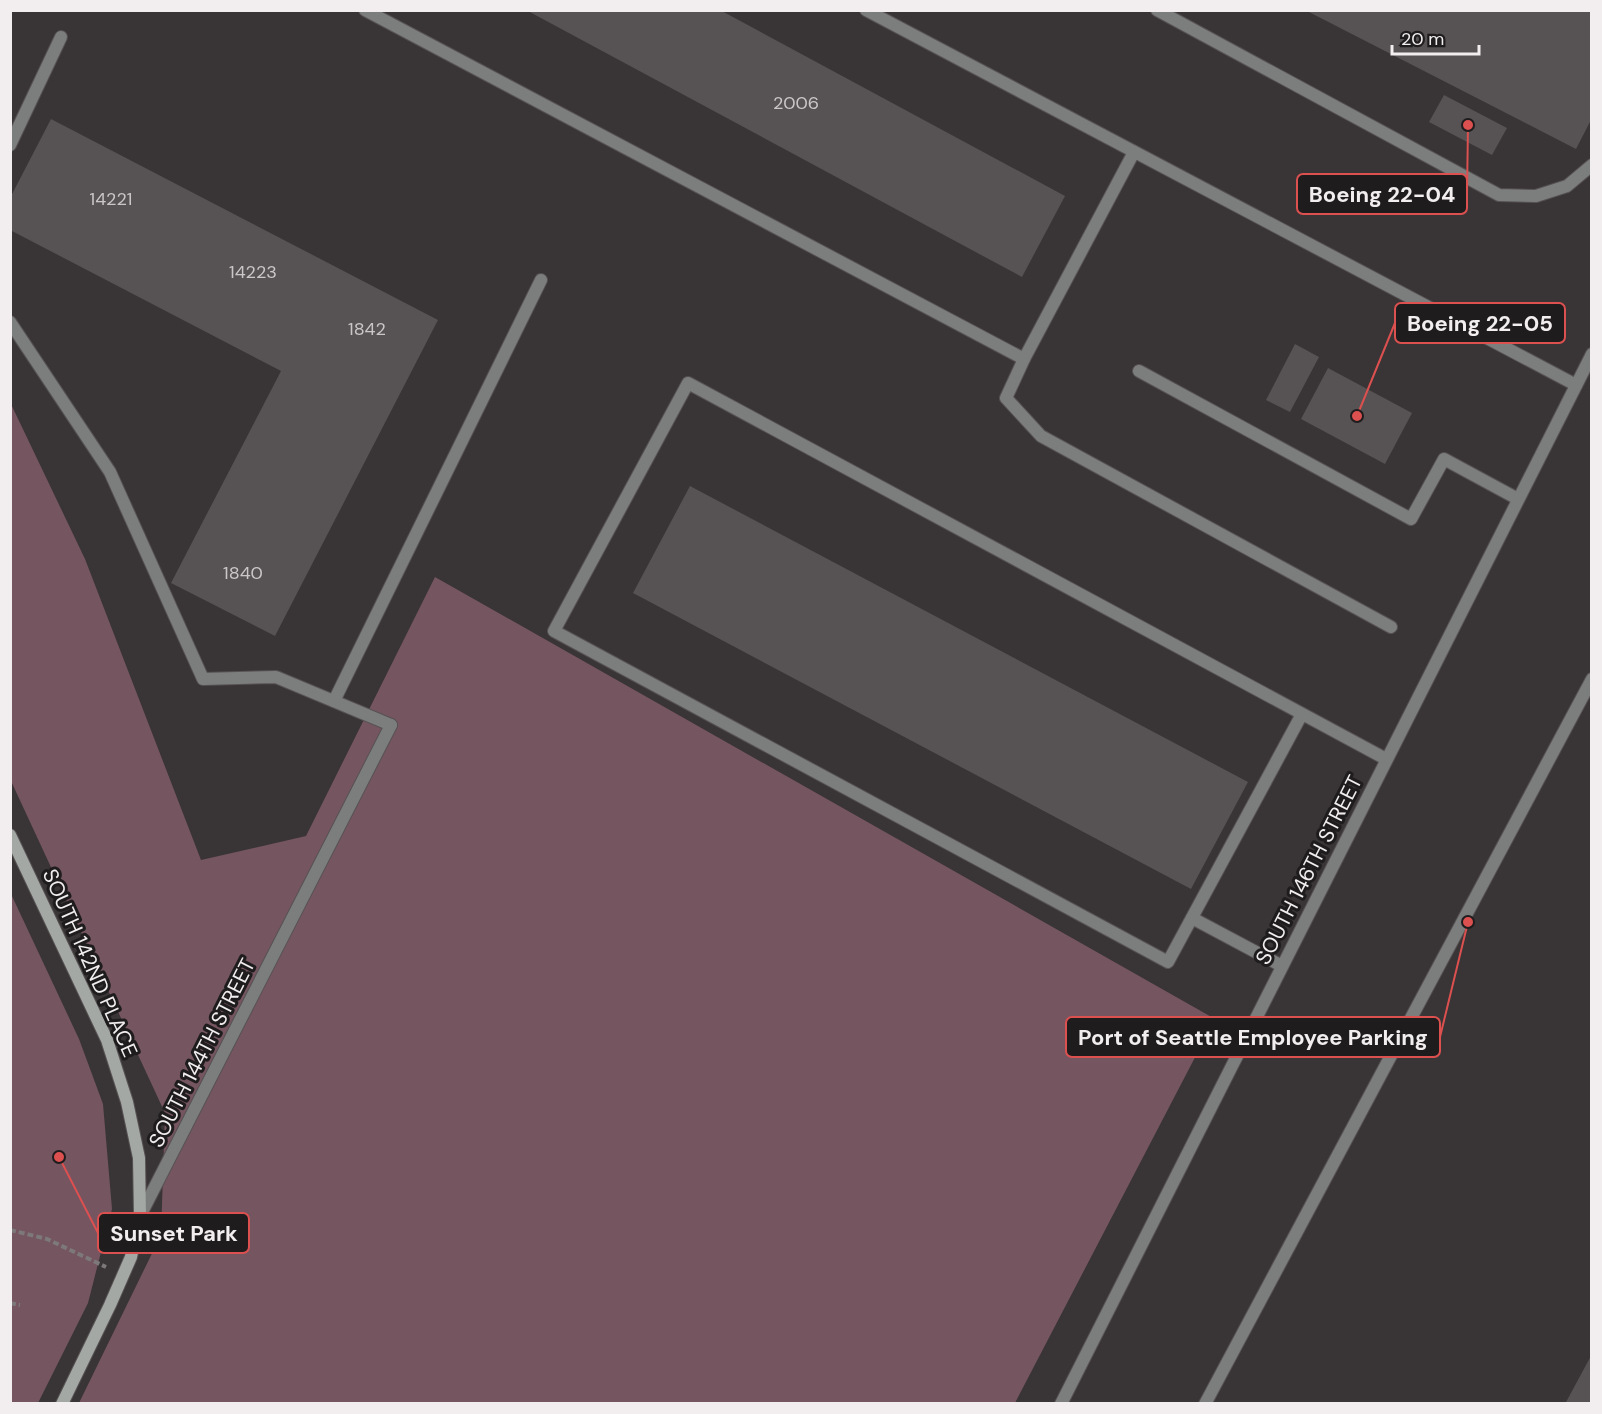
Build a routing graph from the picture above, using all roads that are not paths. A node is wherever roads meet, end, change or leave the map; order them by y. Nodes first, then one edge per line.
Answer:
1 (365, 10) edge
2 (866, 10) edge
3 (1157, 10) edge
4 (61, 37) dead end
5 (10, 145) edge
6 (1134, 152) junction
7 (1592, 165) edge
8 (541, 280) dead end
9 (10, 322) edge
10 (1592, 354) edge
11 (1024, 358) junction
12 (1140, 371) dead end
13 (1576, 385) junction
14 (1518, 499) junction
15 (1391, 627) dead end
16 (1592, 679) edge
17 (334, 701) junction
18 (1302, 714) junction
19 (1386, 759) junction
20 (10, 835) edge
21 (1192, 918) junction
22 (1282, 966) junction
23 (140, 1216) junction
24 (62, 1404) edge
25 (1061, 1404) edge
26 (1205, 1404) edge

1 - 11 street
2 - 6 street
3 - 7 street
4 - 5 street
6 - 11 street
6 - 13 street
8 - 17 street
9 - 17 street
10 - 13 street, SOUTH 146TH STREET
11 - 15 street
12 - 14 street
13 - 14 street, SOUTH 146TH STREET
14 - 19 street, SOUTH 146TH STREET
16 - 26 street
17 - 23 street, SOUTH 144TH STREET
18 - 19 street
18 - 21 street
18 - 21 street
19 - 22 street, SOUTH 146TH STREET
20 - 23 street, SOUTH 142ND PLACE
21 - 22 street
22 - 25 street, SOUTH 146TH STREET
23 - 24 street, SOUTH 144TH STREET

